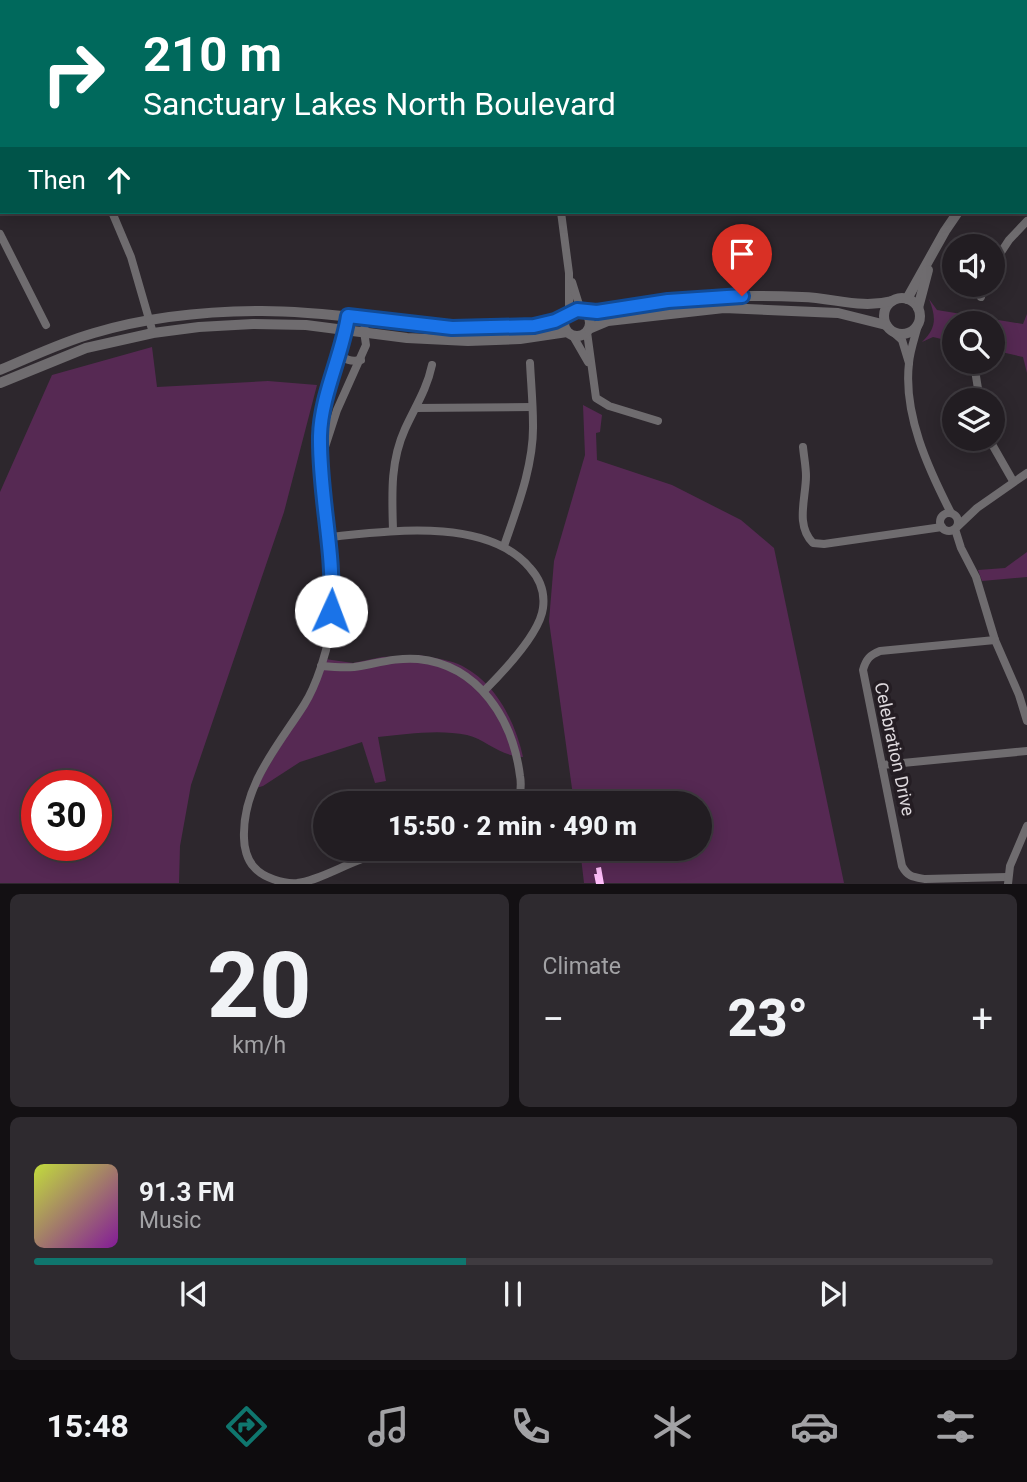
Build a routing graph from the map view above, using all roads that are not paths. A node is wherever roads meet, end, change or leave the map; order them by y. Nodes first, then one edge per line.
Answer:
1 (113, 214) edge
2 (561, 214) edge
3 (957, 214) edge
4 (1027, 219) edge
5 (0, 234) edge
6 (1005, 246) edge
7 (930, 259) junction
8 (569, 273) junction
9 (906, 299) junction
10 (892, 301) junction
11 (919, 308) junction
12 (582, 311) junction
13 (568, 314) junction
14 (348, 316) junction
15 (366, 318) junction
16 (150, 320) junction
17 (46, 325) dead end
18 (918, 326) junction
19 (346, 328) junction
20 (889, 328) junction
21 (588, 330) junction
22 (364, 331) junction
23 (153, 333) junction
24 (570, 334) junction
25 (338, 353) junction
26 (361, 360) junction
27 (530, 363) dead end
28 (909, 363) junction
29 (432, 365) dead end
30 (591, 368) junction
31 (0, 370) edge
32 (0, 383) edge
33 (531, 407) junction
34 (416, 408) junction
35 (658, 421) dead end
36 (803, 447) dead end
37 (996, 451) edge
38 (321, 464) junction
39 (1027, 473) edge
40 (1013, 481) junction
41 (940, 491) junction
42 (977, 508) junction
43 (953, 513) junction
44 (942, 523) junction
45 (956, 528) junction
46 (393, 530) junction
47 (330, 537) junction
48 (504, 546) junction
49 (961, 548) junction
50 (995, 640) junction
51 (321, 666) junction
52 (484, 691) junction
53 (1027, 721) edge
54 (1027, 751) edge
55 (882, 765) junction
56 (520, 791) edge
57 (1027, 826) edge
58 (357, 861) edge
59 (1009, 881) edge

1 - 16 street
2 - 8 street
3 - 7 street
4 - 6 street
5 - 17 street
7 - 9 street
7 - 11 street
8 - 12 street
8 - 13 street
9 - 10 street
9 - 11 street
10 - 12 street
10 - 20 street
11 - 18 street
12 - 13 street
12 - 21 street
13 - 15 street
13 - 24 street
14 - 15 street
14 - 16 street
14 - 19 street
15 - 22 street
16 - 23 street
16 - 31 street
18 - 20 street
18 - 28 street
19 - 22 street
19 - 23 street
19 - 25 street
20 - 21 street
20 - 28 street
21 - 24 street
21 - 30 street
22 - 24 street
22 - 26 street
23 - 32 street
24 - 30 street
25 - 26 street
25 - 38 street
26 - 38 street
27 - 33 street
28 - 41 street
29 - 34 street
30 - 35 street
33 - 34 street
33 - 48 street
34 - 46 street
36 - 44 street
37 - 40 street
38 - 47 street
39 - 40 street
40 - 42 street
41 - 43 street
41 - 44 street
42 - 43 street
42 - 45 street
43 - 44 street
43 - 45 street
44 - 45 street
44 - 49 street
45 - 49 street
46 - 47 street
46 - 48 street
47 - 51 street
48 - 52 street
49 - 50 street
50 - 53 street
50 - 55 street, Celebration Drive
51 - 52 street
51 - 58 street
52 - 56 street
54 - 55 street
55 - 59 street, Celebration Drive
57 - 59 street

